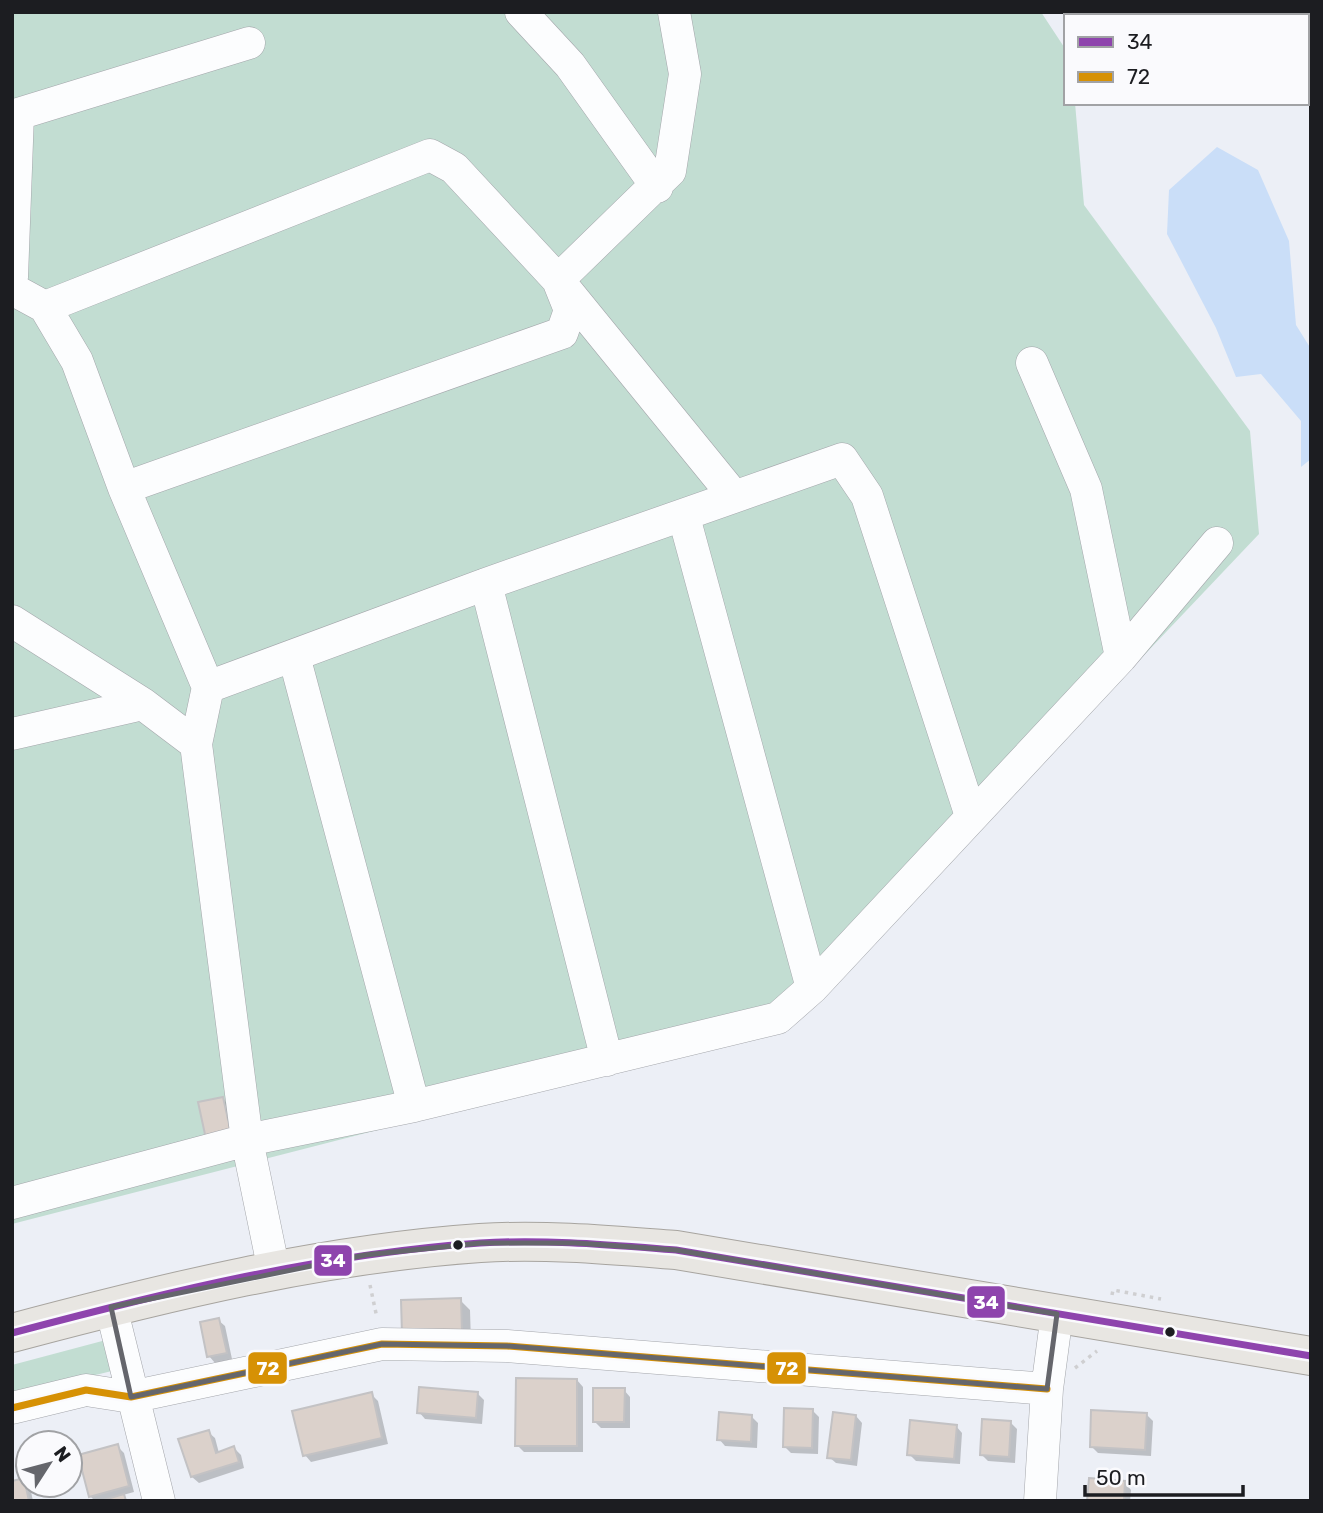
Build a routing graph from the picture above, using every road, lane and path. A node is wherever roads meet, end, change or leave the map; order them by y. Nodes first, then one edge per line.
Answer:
1 (522, 12) edge
2 (674, 12) edge
3 (249, 43) dead end
4 (15, 114) edge
5 (657, 187) junction
6 (12, 277) edge
7 (558, 280) junction
8 (12, 289) edge
9 (45, 307) junction
10 (1032, 363) dead end
11 (124, 488) junction
12 (733, 495) junction
13 (684, 517) junction
14 (1217, 543) dead end
15 (486, 584) junction
16 (12, 621) edge
17 (294, 656) junction
18 (1121, 657) junction
19 (208, 687) junction
20 (143, 704) junction
21 (12, 734) edge
22 (196, 744) junction
23 (971, 816) junction
24 (812, 988) junction
25 (607, 1060) junction
26 (414, 1106) junction
27 (247, 1140) junction
28 (12, 1203) edge
29 (365, 1255) junction
30 (274, 1271) junction
31 (111, 1307) junction
32 (1057, 1314) junction
33 (12, 1332) edge
34 (382, 1344) junction
35 (1311, 1356) edge
36 (1047, 1390) junction
37 (131, 1397) junction
38 (12, 1408) edge
39 (159, 1501) edge
40 (1040, 1501) edge

1 - 5 street
2 - 5 street
3 - 4 street
4 - 6 street
5 - 7 street
7 - 9 street
7 - 11 street
7 - 12 street
8 - 9 street
9 - 11 street
10 - 18 street
11 - 19 street
12 - 13 street
12 - 23 street
13 - 15 street
13 - 24 street
14 - 18 street
15 - 17 street
15 - 25 street
16 - 20 street
17 - 19 street
17 - 26 street
18 - 23 street
19 - 22 street
20 - 21 street
20 - 22 street
22 - 27 street
23 - 24 street
24 - 25 street
25 - 26 street
26 - 27 street
27 - 28 street
27 - 30 street
29 - 30 main road
29 - 32 main road
29 - 34 path
30 - 31 main road
31 - 33 main road
31 - 37 street
32 - 35 main road
32 - 36 street
34 - 36 street
34 - 37 street
36 - 40 street
37 - 38 street
37 - 39 street

